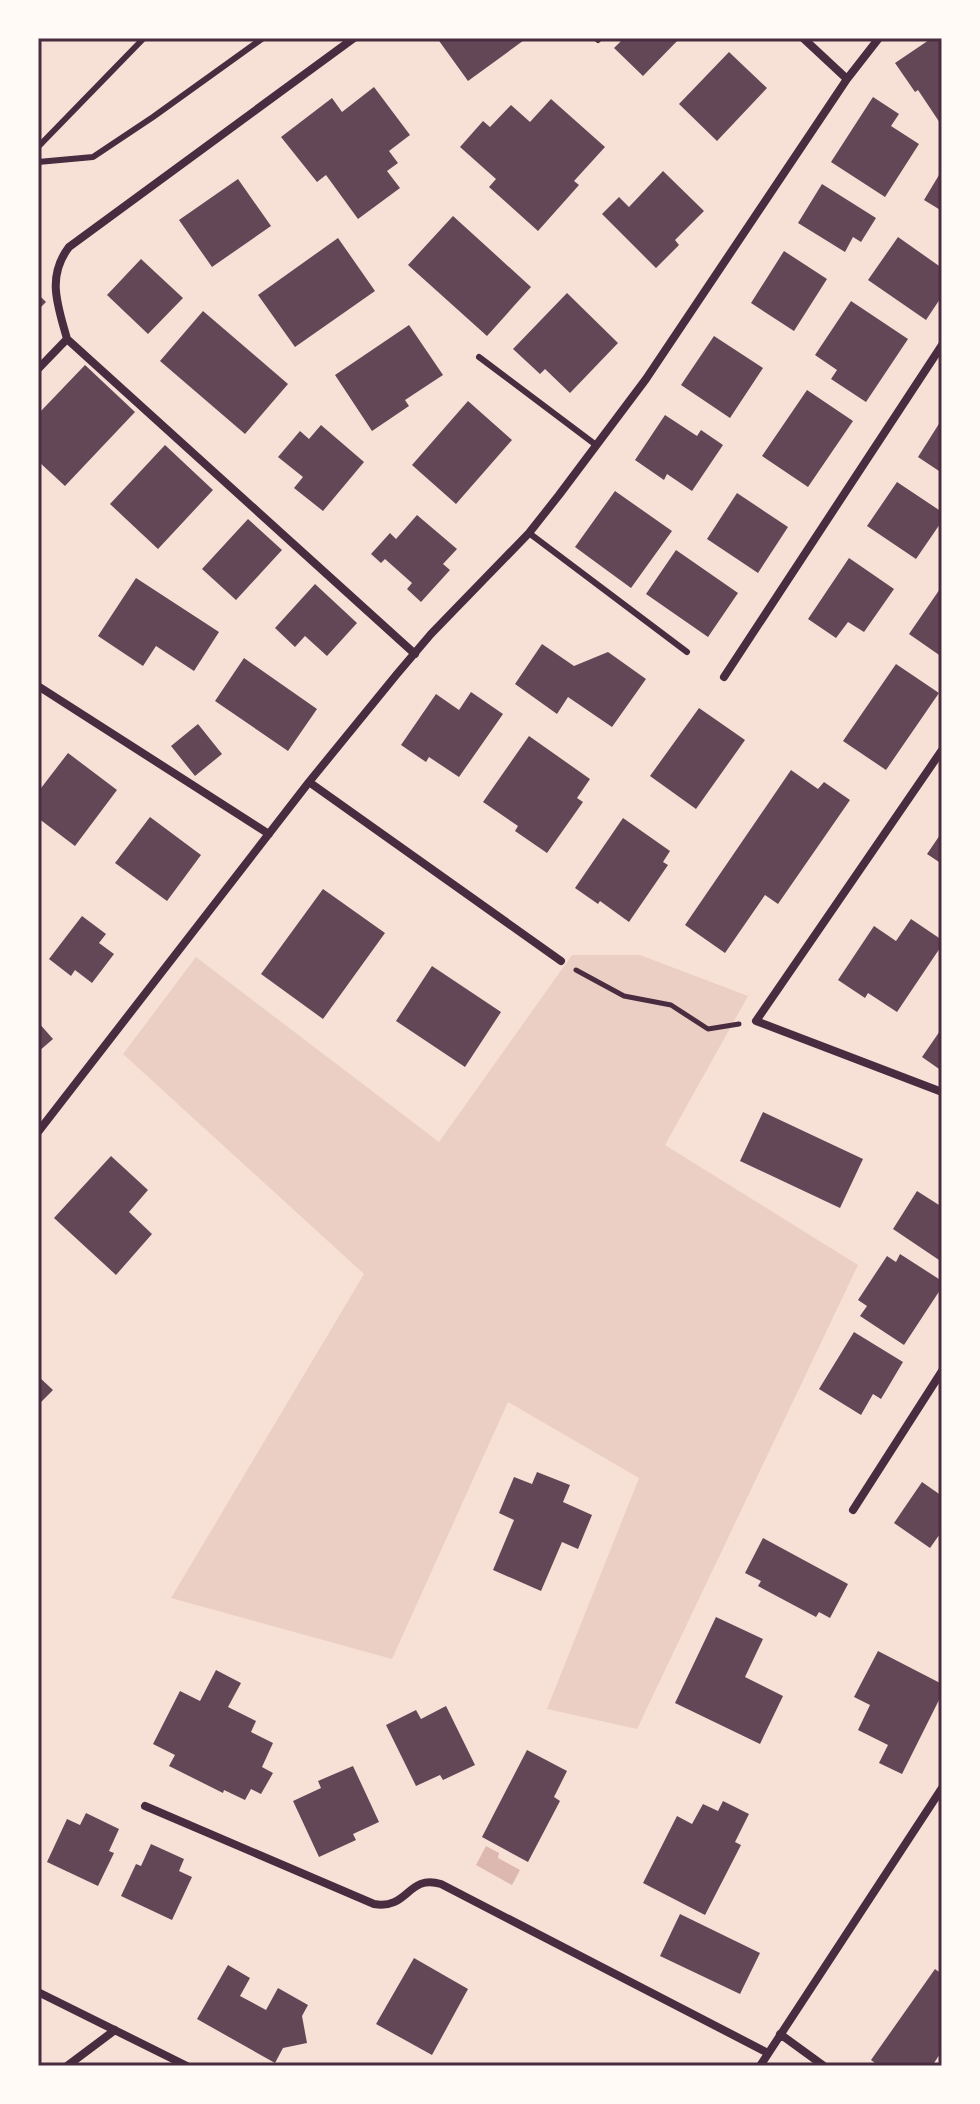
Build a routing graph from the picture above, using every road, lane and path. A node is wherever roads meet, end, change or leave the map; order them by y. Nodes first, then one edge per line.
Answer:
1 (144, 38) edge
2 (263, 38) edge
3 (354, 38) edge
4 (803, 38) edge
5 (879, 38) edge
6 (847, 79) junction
7 (38, 147) edge
8 (38, 162) edge
9 (67, 339) junction
10 (942, 345) edge
11 (479, 357) dead end
12 (38, 369) edge
13 (596, 445) junction
14 (529, 533) junction
15 (687, 652) dead end
16 (415, 654) junction
17 (724, 677) dead end
18 (38, 686) edge
19 (942, 750) edge
20 (309, 782) junction
21 (269, 834) junction
22 (561, 961) joint
23 (756, 1021) junction
24 (942, 1092) edge
25 (38, 1132) edge
26 (942, 1371) edge
27 (853, 1510) dead end
28 (942, 1788) edge
29 (145, 1806) dead end
30 (38, 1992) edge
31 (115, 2030) junction
32 (780, 2034) junction
33 (768, 2053) junction
34 (67, 2066) edge
35 (187, 2066) edge
36 (760, 2066) edge
37 (824, 2066) edge

1 - 7 lane
2 - 8 lane
3 - 9 street
4 - 6 street
5 - 6 street
6 - 13 street
9 - 12 street
9 - 16 street
10 - 17 street
11 - 13 lane
13 - 14 street
14 - 15 lane
14 - 16 street
16 - 20 street
18 - 21 street
19 - 23 street
20 - 21 street
20 - 22 street
21 - 25 street
22 - 23 path
23 - 24 street
26 - 27 street
28 - 32 street
29 - 33 street
30 - 31 street
31 - 34 street
31 - 35 street
32 - 33 street
32 - 37 street
33 - 36 street

